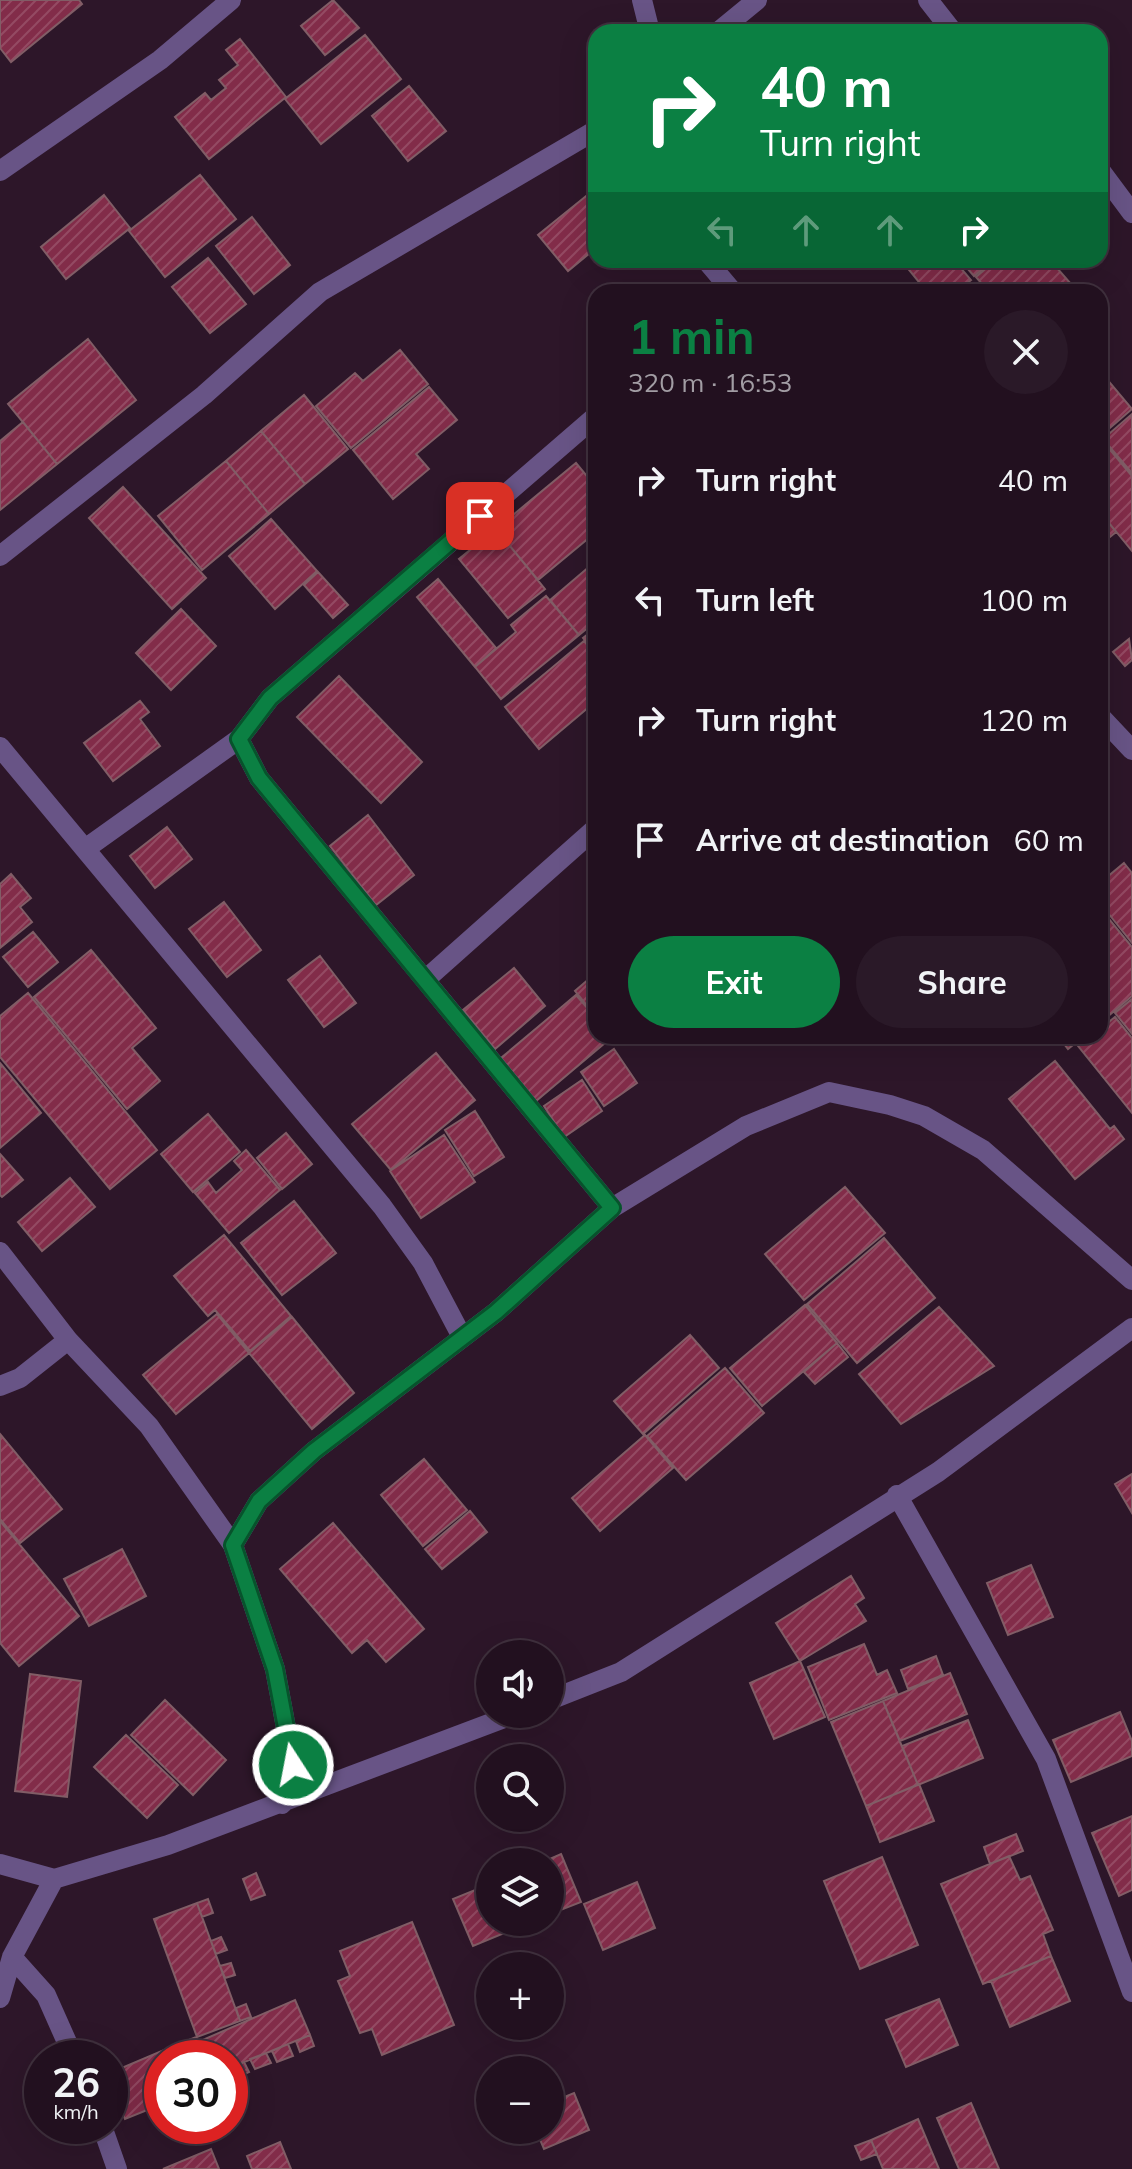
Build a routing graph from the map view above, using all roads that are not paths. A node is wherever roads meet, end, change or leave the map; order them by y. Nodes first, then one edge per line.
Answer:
1 (231, 0) edge
2 (642, 0) edge
3 (757, 0) edge
4 (928, 0) edge
5 (648, 24) edge
6 (728, 24) edge
7 (947, 24) edge
8 (588, 135) edge
9 (0, 171) edge
10 (1108, 181) edge
11 (1132, 213) edge
12 (713, 268) edge
13 (726, 284) edge
14 (588, 423) edge
15 (0, 556) edge
16 (1108, 724) edge
17 (239, 739) junction
18 (0, 747) edge
19 (1132, 750) edge
20 (588, 835) edge
21 (85, 849) junction
22 (425, 980) junction
23 (612, 1208) junction
24 (0, 1252) edge
25 (1132, 1280) edge
26 (1132, 1328) edge
27 (461, 1335) junction
28 (68, 1340) junction
29 (0, 1386) edge
30 (897, 1495) junction
31 (233, 1545) junction
32 (564, 1694) edge
33 (479, 1728) edge
34 (282, 1804) junction
35 (0, 1864) edge
36 (54, 1879) junction
37 (12, 1957) junction
38 (1132, 1992) edge
39 (0, 1998) edge
40 (66, 2040) edge
41 (108, 2144) edge
42 (117, 2169) edge

1 - 9 street
2 - 5 street
3 - 6 street
4 - 7 street
8 - 15 street
10 - 11 street
12 - 13 street
14 - 17 street
16 - 19 street
17 - 21 street
17 - 22 street
18 - 21 street
20 - 22 street
21 - 27 street
22 - 23 street
23 - 25 street
23 - 27 street
24 - 28 street
26 - 30 street
27 - 31 street
28 - 29 street
28 - 31 street
30 - 32 street
30 - 38 street
31 - 34 street
33 - 34 street
34 - 36 street
35 - 36 street
36 - 37 street
37 - 39 street
37 - 40 street
41 - 42 street

